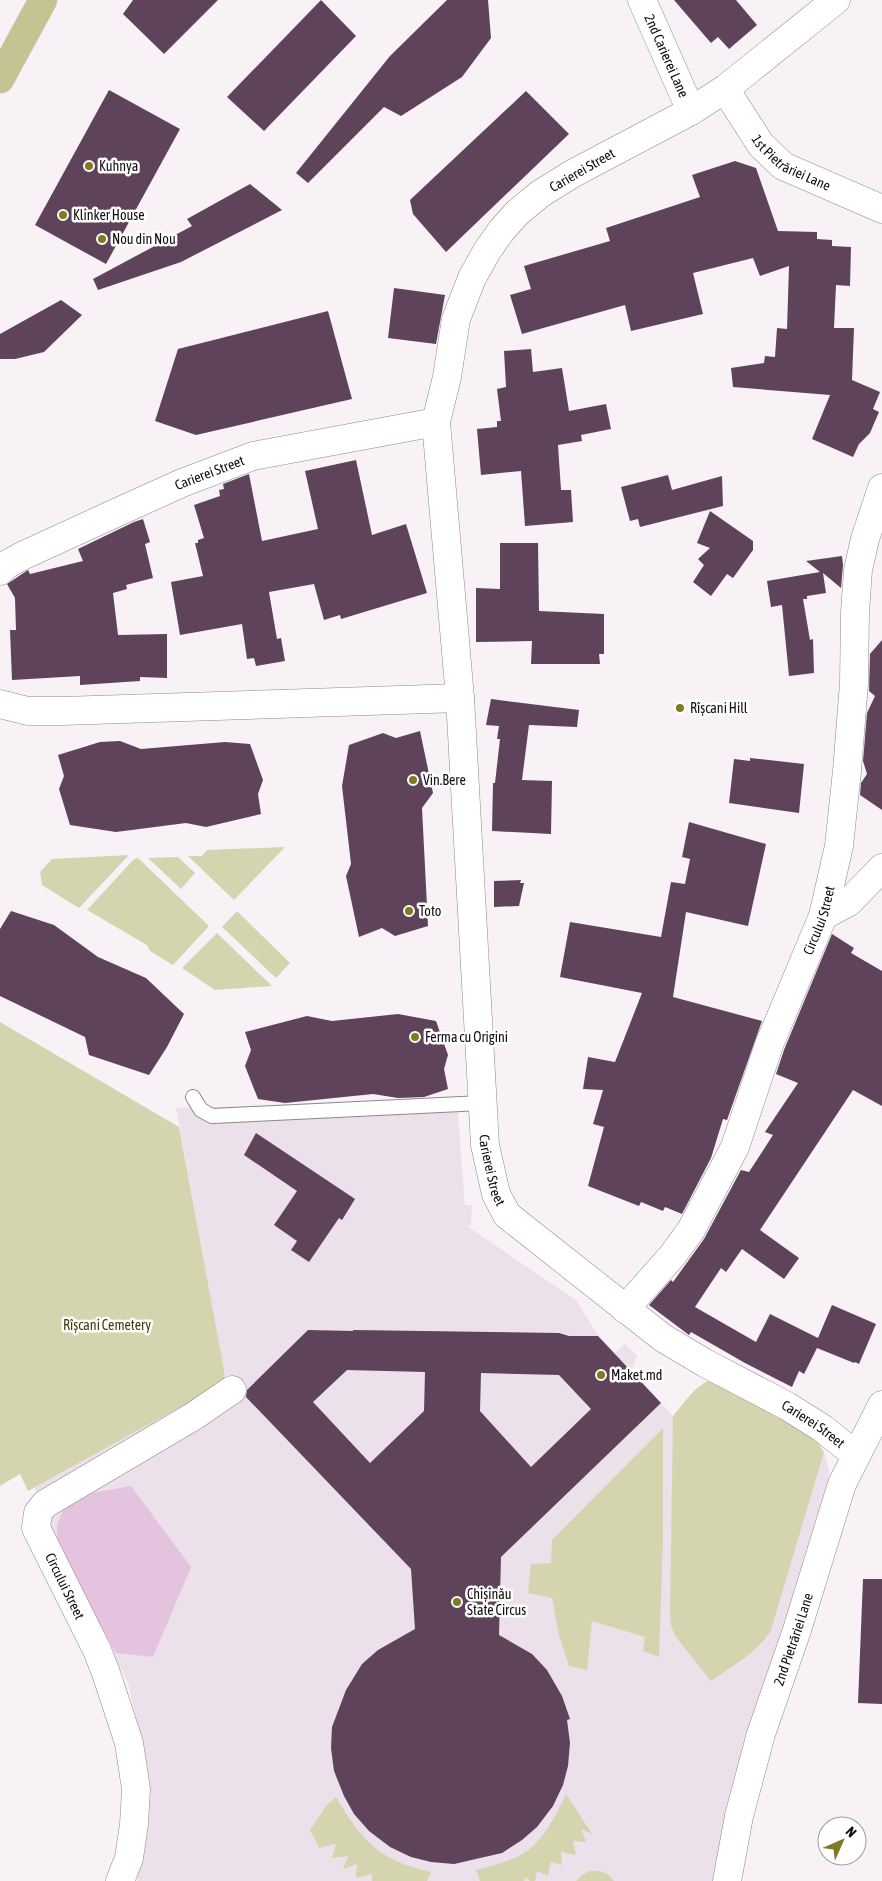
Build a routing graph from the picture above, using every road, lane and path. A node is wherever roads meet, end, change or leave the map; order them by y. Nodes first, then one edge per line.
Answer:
1 (43, 0) edge
2 (836, 0) edge
3 (648, 3) edge
4 (0, 79) edge
5 (725, 88) junction
6 (691, 111) junction
7 (882, 209) edge
8 (436, 422) junction
9 (882, 488) edge
10 (0, 571) edge
11 (460, 698) junction
12 (0, 704) edge
13 (882, 868) edge
14 (823, 916) junction
15 (193, 1097) dead end
16 (482, 1103) junction
17 (625, 1309) junction
18 (232, 1390) dead end
19 (882, 1405) edge
20 (856, 1455) junction
21 (120, 1881) edge
22 (726, 1881) edge

1 - 4 main road
2 - 5 street, Carierei Street
3 - 6 street, 2nd Carierei Lane
5 - 6 street, Carierei Street
5 - 7 street, 1st Pietrăriei Lane
6 - 8 street, Carierei Street
8 - 10 street, Carierei Street
8 - 11 street, Carierei Street
9 - 14 street, Circului Street
11 - 12 street
11 - 16 street, Carierei Street
13 - 14 street
14 - 17 street, Circului Street
15 - 16 lane
16 - 17 street, Carierei Street
17 - 20 street, Carierei Street
18 - 21 street, Circului Street
19 - 20 street, 2nd Pietrăriei Lane
20 - 22 street, 2nd Pietrăriei Lane

